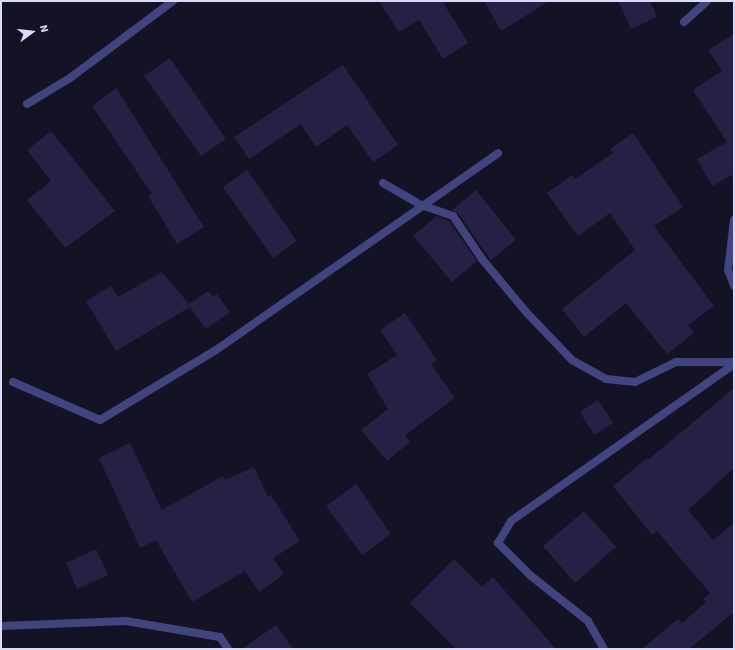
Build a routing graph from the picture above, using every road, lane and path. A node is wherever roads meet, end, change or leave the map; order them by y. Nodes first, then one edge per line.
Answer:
1 (173, 1) edge
2 (707, 1) edge
3 (684, 22) dead end
4 (28, 104) dead end
5 (498, 153) dead end
6 (383, 183) dead end
7 (421, 206) junction
8 (734, 220) edge
9 (734, 286) edge
10 (734, 363) edge
11 (13, 382) dead end
12 (1, 626) edge
13 (228, 649) edge
14 (604, 649) edge

1 - 4 street
2 - 3 street
5 - 7 street
6 - 7 street
7 - 10 street
7 - 11 street
8 - 9 street
10 - 14 street
12 - 13 street

